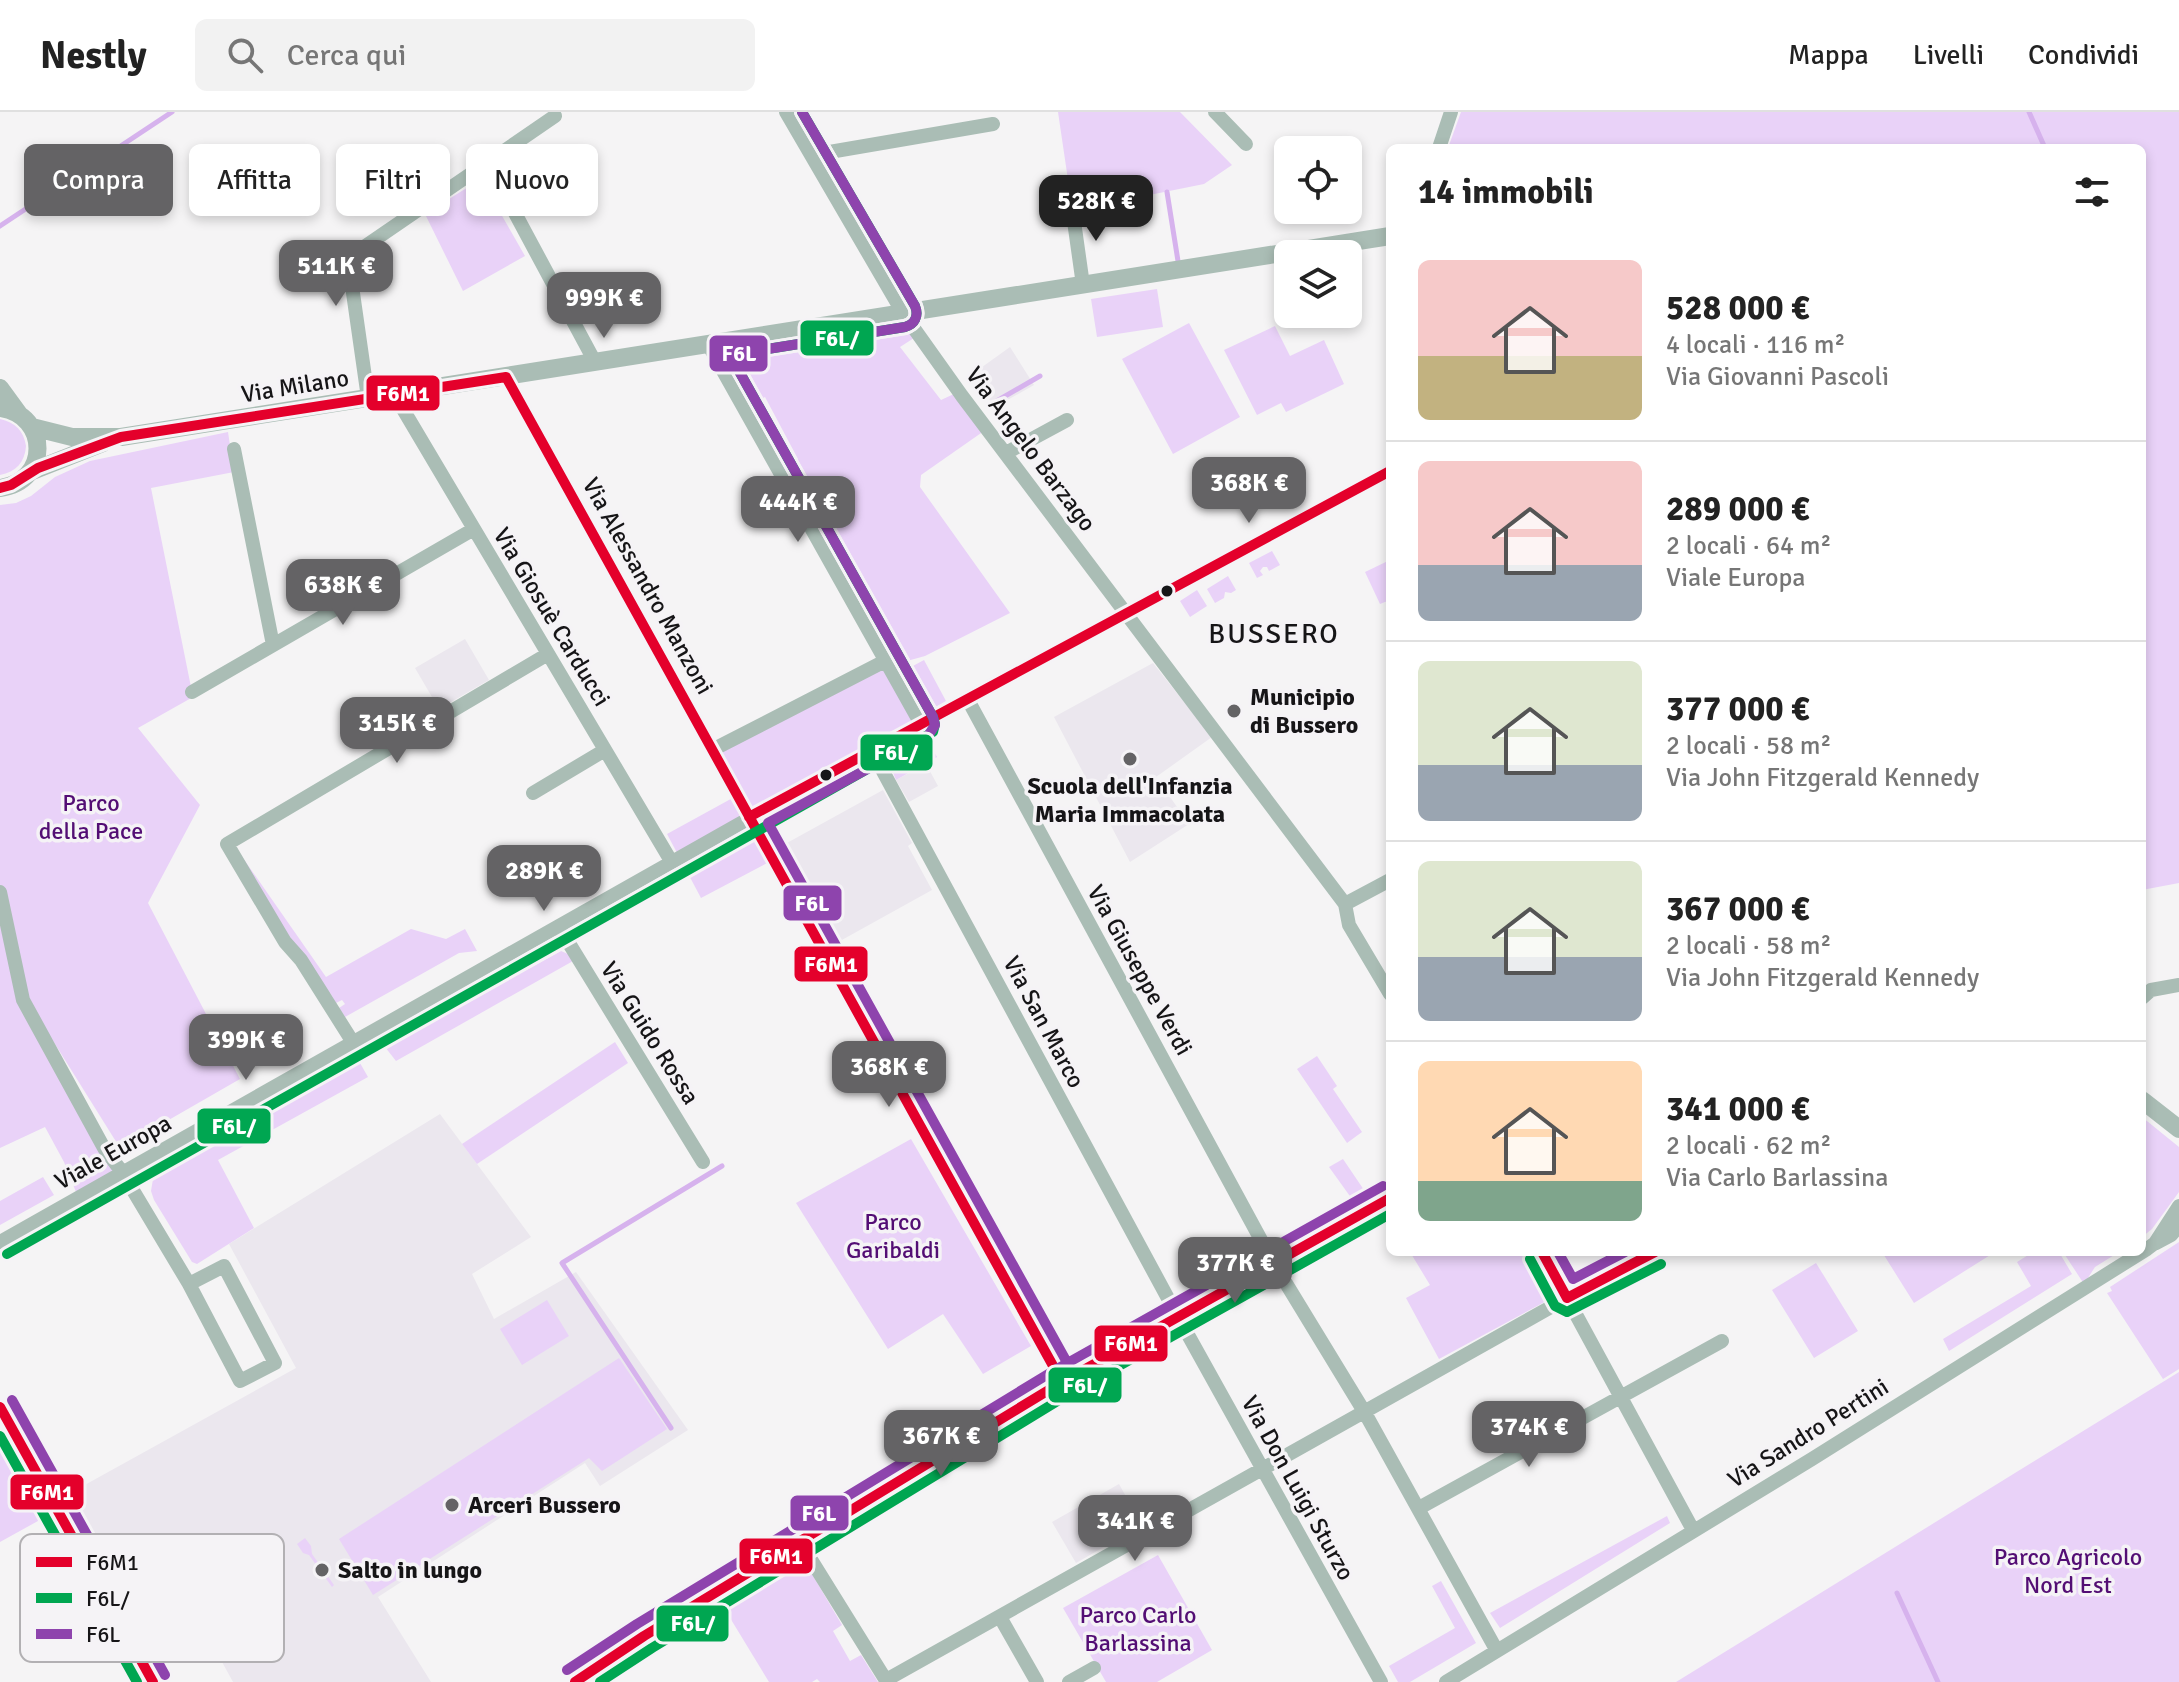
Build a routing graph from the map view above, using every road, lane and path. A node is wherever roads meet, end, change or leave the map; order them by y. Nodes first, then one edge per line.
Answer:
1 (786, 112) edge
2 (1215, 112) edge
3 (1451, 112) edge
4 (555, 116) dead end
5 (993, 124) dead end
6 (513, 144) edge
7 (1246, 144) dead end
8 (1440, 144) edge
9 (812, 155) junction
10 (466, 176) edge
11 (1072, 207) dead end
12 (517, 216) edge
13 (1386, 237) edge
14 (1083, 285) junction
15 (903, 313) junction
16 (708, 344) junction
17 (595, 362) junction
18 (506, 377) junction
19 (0, 388) edge
20 (394, 394) junction
21 (368, 398) junction
22 (0, 408) edge
23 (25, 420) junction
24 (1067, 420) dead end
25 (121, 437) junction
26 (234, 449) dead end
27 (1006, 453) junction
28 (30, 472) junction
29 (1386, 473) edge
30 (0, 488) edge
31 (474, 529) junction
32 (1126, 612) junction
33 (273, 645) junction
34 (548, 654) junction
35 (885, 661) junction
36 (192, 692) dead end
37 (968, 700) junction
38 (921, 724) junction
39 (714, 749) junction
40 (605, 750) junction
41 (872, 751) junction
42 (533, 793) dead end
43 (749, 817) junction
44 (671, 861) junction
45 (1386, 882) edge
46 (0, 892) edge
47 (1345, 904) junction
48 (559, 927) junction
49 (2179, 985) edge
50 (1386, 987) edge
51 (2146, 994) edge
52 (354, 1044) junction
53 (2146, 1103) edge
54 (2179, 1129) edge
55 (703, 1162) dead end
56 (122, 1172) junction
57 (1386, 1200) edge
58 (2179, 1206) edge
59 (2179, 1226) edge
60 (0, 1242) edge
61 (2155, 1243) junction
62 (2146, 1249) edge
63 (1544, 1256) edge
64 (1647, 1256) edge
65 (2134, 1256) edge
66 (1273, 1262) junction
67 (189, 1284) junction
68 (1567, 1298) junction
69 (1177, 1315) junction
70 (1722, 1341) dead end
71 (1062, 1382) junction
72 (1621, 1397) junction
73 (0, 1407) edge
74 (1365, 1413) junction
75 (1263, 1469) junction
76 (1419, 1508) junction
77 (1693, 1530) junction
78 (71, 1534) edge
79 (800, 1542) junction
80 (1000, 1617) junction
81 (1497, 1651) junction
82 (142, 1662) edge
83 (1094, 1668) dead end
84 (887, 1681) edge
85 (153, 1682) edge
86 (575, 1682) edge
87 (1037, 1682) edge
88 (1069, 1682) edge
89 (1381, 1682) edge
90 (1446, 1682) edge

1 - 9 street, Via Angelo Barzago
2 - 7 street
3 - 8 street
4 - 6 street
5 - 9 street
9 - 15 street, Via Angelo Barzago
10 - 21 street
11 - 14 street
12 - 17 street
13 - 14 street, Via Milano
14 - 15 street, Via Milano
15 - 16 street, Via Milano
15 - 27 street, Via Angelo Barzago
16 - 17 street, Via Milano
16 - 35 street
17 - 18 street, Via Milano
18 - 20 street, Via Milano
18 - 39 street, Via Alessandro Manzoni
19 - 23 street
20 - 21 street, Via Milano
20 - 31 street, Via Giosuè Carducci
21 - 25 street, Via Milano
22 - 23 street, Via Milano
23 - 25 street, Via Milano
23 - 28 street
24 - 27 street
25 - 28 street, Via Milano
26 - 33 street
27 - 32 street, Via Angelo Barzago
28 - 30 street, Via Milano
29 - 32 street, Viale Europa
31 - 33 street
31 - 34 street, Via Giosuè Carducci
32 - 37 street, Viale Europa
32 - 47 street, Via Angelo Barzago
33 - 36 street
34 - 40 street, Via Giosuè Carducci
34 - 52 street
35 - 38 street
35 - 39 street
37 - 38 street, Viale Europa
37 - 66 street, Via Giuseppe Verdi
38 - 41 street, Viale Europa
39 - 43 street, Via Alessandro Manzoni
40 - 42 street
40 - 44 street, Via Giosuè Carducci
41 - 43 street, Viale Europa
41 - 69 street, Via San Marco
43 - 44 street, Viale Europa
43 - 71 street, Via Alessandro Manzoni
44 - 48 street, Viale Europa
45 - 47 street
46 - 56 street
47 - 50 street, Via Angelo Barzago
48 - 52 street, Viale Europa
48 - 55 street, Via Guido Rossa
49 - 51 street
52 - 56 street, Viale Europa
53 - 54 street
56 - 60 street, Viale Europa
56 - 67 street
57 - 66 street
58 - 61 street, Via Sandro Pertini
59 - 61 street
61 - 62 street, Via Sandro Pertini
63 - 68 street
64 - 68 street
65 - 77 street, Via Sandro Pertini
66 - 69 street
66 - 74 street, Via Giuseppe Verdi
67 - 67 street
68 - 72 street
68 - 74 street
69 - 71 street
69 - 75 street, Via Don Luigi Sturzo
70 - 72 street
71 - 79 street
72 - 76 street
72 - 77 street
73 - 78 street
74 - 75 street
74 - 76 street, Via Giuseppe Verdi
75 - 80 street
75 - 89 street, Via Don Luigi Sturzo
76 - 81 street, Via Giuseppe Verdi
77 - 81 street, Via Sandro Pertini
79 - 84 street
79 - 86 street
80 - 84 street
80 - 87 street
81 - 90 street, Via Sandro Pertini
82 - 85 street
83 - 88 street

